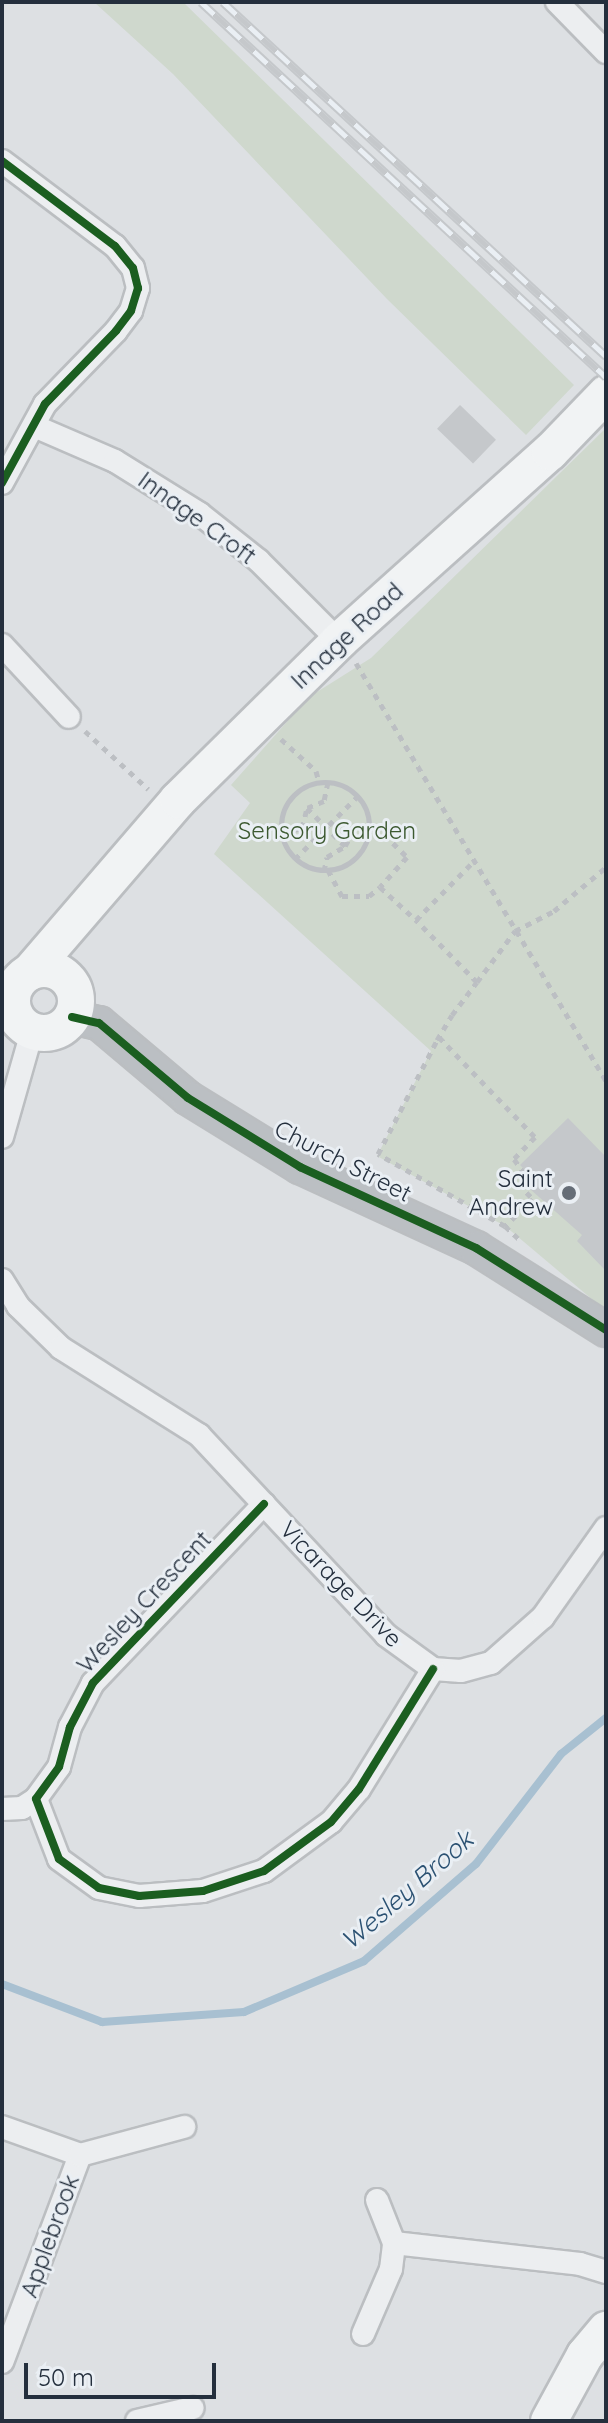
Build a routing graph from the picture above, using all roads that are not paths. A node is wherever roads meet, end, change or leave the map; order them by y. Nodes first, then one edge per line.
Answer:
1 (557, 2) edge
2 (606, 52) edge
3 (2, 161) edge
4 (606, 394) edge
5 (34, 426) junction
6 (2, 483) edge
7 (339, 641) junction
8 (7, 660) edge
9 (69, 717) road end
10 (102, 892) junction
11 (17, 976) edge
12 (68, 980) junction
13 (72, 1017) junction
14 (32, 1032) junction
15 (2, 1137) edge
16 (2, 1280) edge
17 (606, 1330) edge
18 (264, 1504) junction
19 (606, 1528) edge
20 (433, 1669) junction
21 (36, 1799) junction
22 (2, 1809) edge
23 (2, 2127) edge
24 (184, 2127) dead end
25 (80, 2155) junction
26 (377, 2200) dead end
27 (394, 2243) junction
28 (606, 2272) edge
29 (606, 2330) edge
30 (363, 2334) dead end
31 (2, 2362) edge
32 (193, 2408) dead end
33 (137, 2421) edge
34 (549, 2421) edge

1 - 2 street
3 - 5 street
4 - 7 main road, Innage Road
5 - 6 street
5 - 7 street, Innage Croft
7 - 10 main road, Innage Road
8 - 9 street
10 - 11 main road, Innage Road
10 - 12 main road
11 - 12 main road
11 - 14 main road
12 - 13 main road
13 - 14 main road
13 - 17 street, Church Street
14 - 15 street
16 - 18 street, Vicarage Drive
18 - 20 street, Vicarage Drive
18 - 21 street, Wesley Crescent
19 - 20 street
20 - 21 street
21 - 22 street
23 - 25 street, Applebrook
24 - 25 street, Applebrook
25 - 31 street, Applebrook
26 - 27 street
27 - 28 street
27 - 30 street
29 - 34 main road
32 - 33 street

